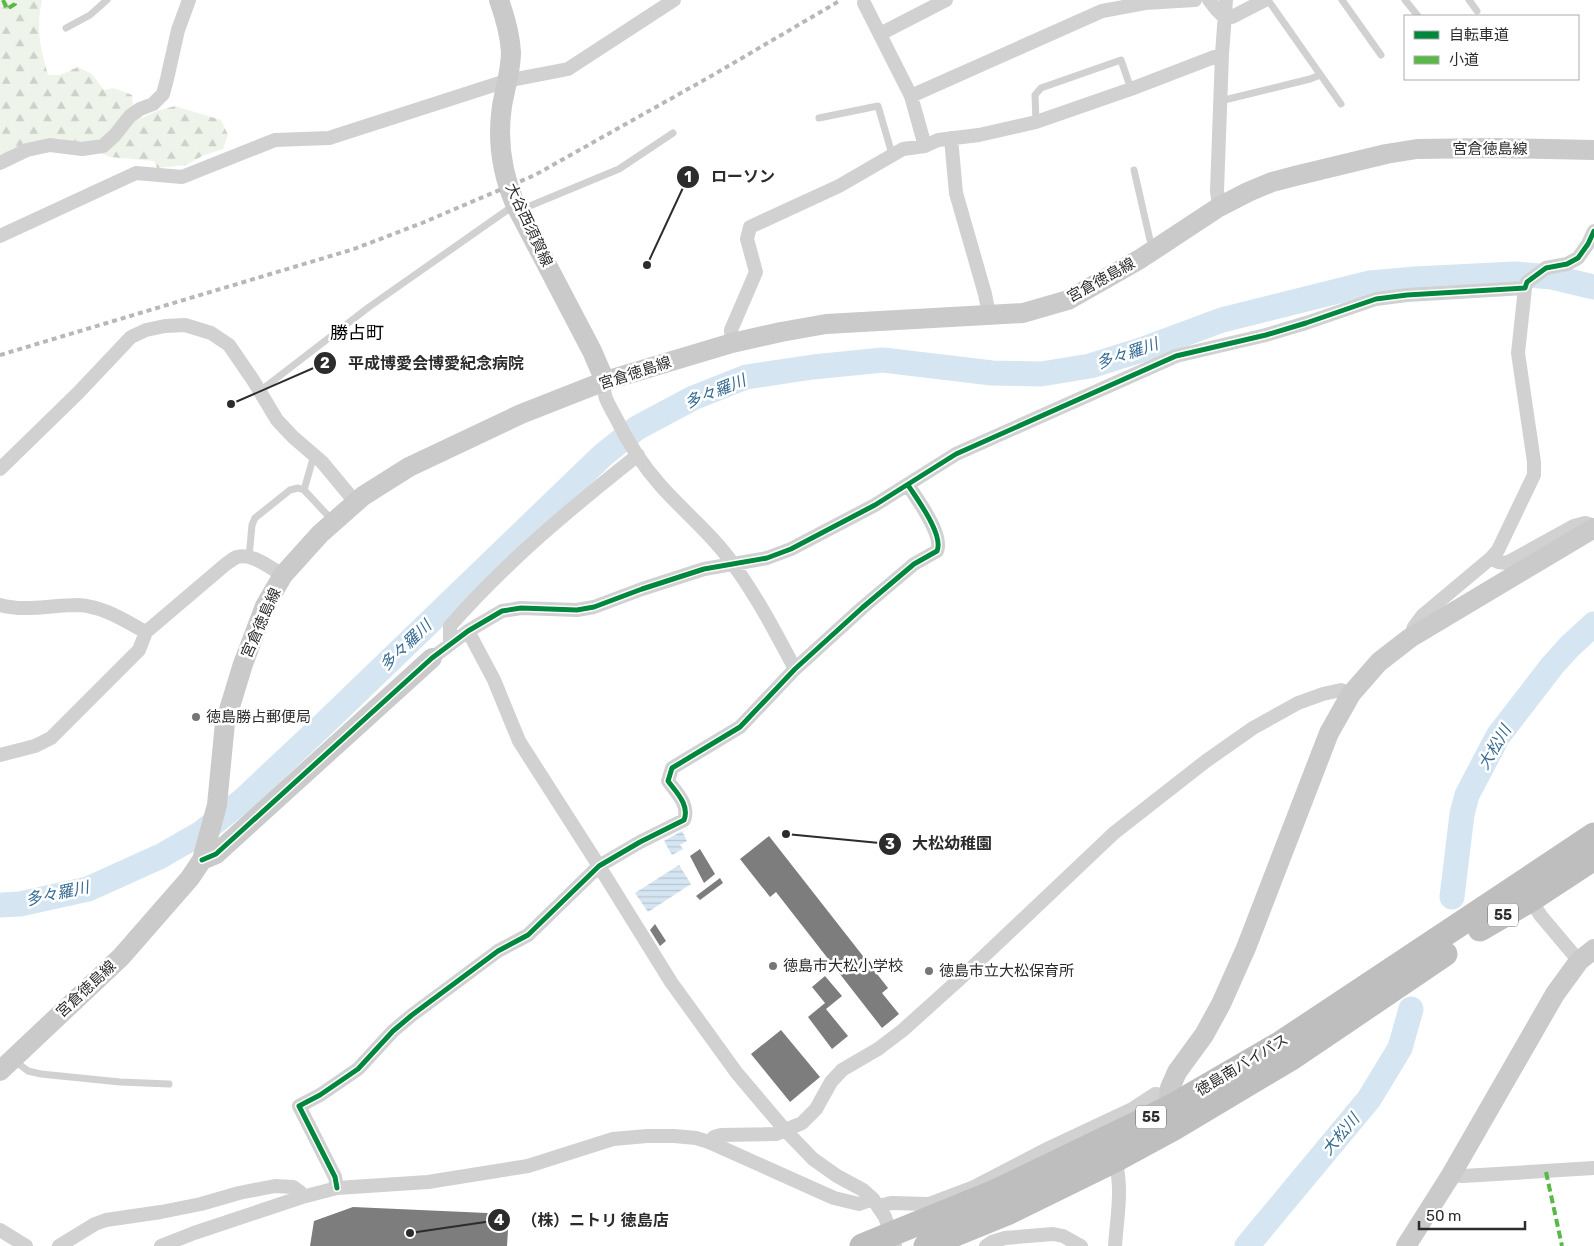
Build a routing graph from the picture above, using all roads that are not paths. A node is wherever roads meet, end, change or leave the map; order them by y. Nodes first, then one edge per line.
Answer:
1 (107, 0) edge
2 (189, 0) edge
3 (499, 0) edge
4 (674, 0) edge
5 (946, 0) edge
6 (1195, 0) edge
7 (1209, 0) edge
8 (1226, 0) edge
9 (1266, 0) edge
10 (1342, 0) edge
11 (1405, 0) edge
12 (1469, 0) edge
13 (864, 3) dead end
14 (1477, 11) dead end
15 (1417, 15) edge
16 (1224, 17) junction
17 (66, 28) dead end
18 (880, 34) junction
19 (1222, 54) junction
20 (1382, 55) dead end
21 (1320, 75) junction
22 (506, 81) junction
23 (1131, 89) junction
24 (911, 96) junction
25 (1220, 100) junction
26 (1341, 104) dead end
27 (819, 118) dead end
28 (1036, 122) junction
29 (673, 133) dead end
30 (952, 138) junction
31 (925, 146) junction
32 (1594, 150) edge
33 (892, 154) junction
34 (0, 163) edge
35 (1134, 170) dead end
36 (517, 207) junction
37 (1218, 207) junction
38 (1594, 231) edge
39 (0, 236) edge
40 (1155, 249) junction
41 (1526, 285) junction
42 (989, 315) junction
43 (732, 343) junction
44 (604, 381) junction
45 (260, 391) junction
46 (636, 452) junction
47 (314, 455) junction
48 (0, 469) edge
49 (908, 485) junction
50 (304, 490) junction
51 (356, 503) junction
52 (334, 522) junction
53 (1594, 527) edge
54 (249, 557) junction
55 (1491, 558) junction
56 (733, 563) junction
57 (283, 575) junction
58 (0, 604) edge
59 (468, 631) junction
60 (146, 632) junction
61 (1410, 638) junction
62 (450, 644) junction
63 (432, 658) joint
64 (795, 669) junction
65 (1351, 694) junction
66 (0, 755) edge
67 (1594, 835) edge
68 (204, 853) junction
69 (1594, 858) edge
70 (599, 866) junction
71 (1524, 892) junction
72 (1586, 955) edge
73 (6, 1065) edge
74 (169, 1084) dead end
75 (1171, 1111) junction
76 (785, 1130) junction
77 (709, 1142) junction
78 (1115, 1160) junction
79 (1594, 1168) edge
80 (1451, 1174) junction
81 (338, 1188) junction
82 (302, 1196) junction
83 (876, 1202) junction
84 (0, 1230) edge
85 (893, 1240) edge
86 (26, 1246) edge
87 (59, 1246) edge
88 (161, 1246) edge
89 (862, 1246) edge
90 (926, 1246) edge
91 (986, 1246) edge
92 (1081, 1246) edge
93 (1115, 1246) edge
94 (1406, 1246) edge

1 - 17 lane
2 - 34 street
3 - 22 main road, 大谷西須賀線
4 - 22 street
5 - 18 street
6 - 24 street
7 - 16 street
8 - 16 street
9 - 16 street
9 - 21 lane
10 - 20 lane
11 - 15 lane
12 - 14 lane
13 - 18 street
16 - 19 street
18 - 24 street
19 - 23 street
19 - 25 street
21 - 25 lane
21 - 26 lane
22 - 36 main road, 大谷西須賀線
22 - 39 street
23 - 28 street
23 - 28 lane
24 - 31 street
25 - 37 street
27 - 33 lane
28 - 30 street
29 - 36 lane
30 - 31 street
30 - 42 street
31 - 33 street
32 - 37 main road, 宮倉徳島線
33 - 43 street
35 - 40 lane
36 - 44 main road, 大谷西須賀線
36 - 45 lane
37 - 40 main road, 宮倉徳島線
38 - 41 street
40 - 42 main road, 宮倉徳島線
41 - 49 street
41 - 55 street
42 - 43 main road, 宮倉徳島線
43 - 44 main road, 宮倉徳島線
44 - 46 street
44 - 51 main road, 宮倉徳島線
45 - 47 street
45 - 48 street
46 - 56 street
46 - 62 street
47 - 50 lane
47 - 51 street
49 - 56 street
49 - 64 street
50 - 52 lane
50 - 54 lane
51 - 52 main road, 宮倉徳島線
52 - 57 main road, 宮倉徳島線
53 - 55 street
53 - 61 main road
54 - 57 street
54 - 60 street
55 - 61 street
56 - 59 street
56 - 64 street
57 - 68 main road, 宮倉徳島線
58 - 60 street
59 - 62 street
59 - 70 street
60 - 66 street
61 - 65 main road
62 - 63 street
63 - 68 main road
64 - 70 street
65 - 75 main road
65 - 76 street
67 - 71 highway, 徳島南バイパス / 55
68 - 73 main road, 宮倉徳島線
69 - 71 highway, 徳島南バイパス / 55
70 - 76 street
70 - 81 street
71 - 72 street
71 - 75 highway, 徳島南バイパス / 55
72 - 80 main road
73 - 74 lane
75 - 78 highway, 徳島南バイパス / 55
75 - 83 street
75 - 85 highway, 徳島南バイパス / 55
76 - 77 street
76 - 83 street
77 - 81 street
77 - 83 street
78 - 90 highway, 徳島南バイパス / 55
78 - 93 street
79 - 80 street
80 - 94 main road
81 - 82 street
82 - 87 street
82 - 88 street
83 - 85 street
84 - 86 street
85 - 89 highway, 徳島南バイパス / 55
91 - 92 street

